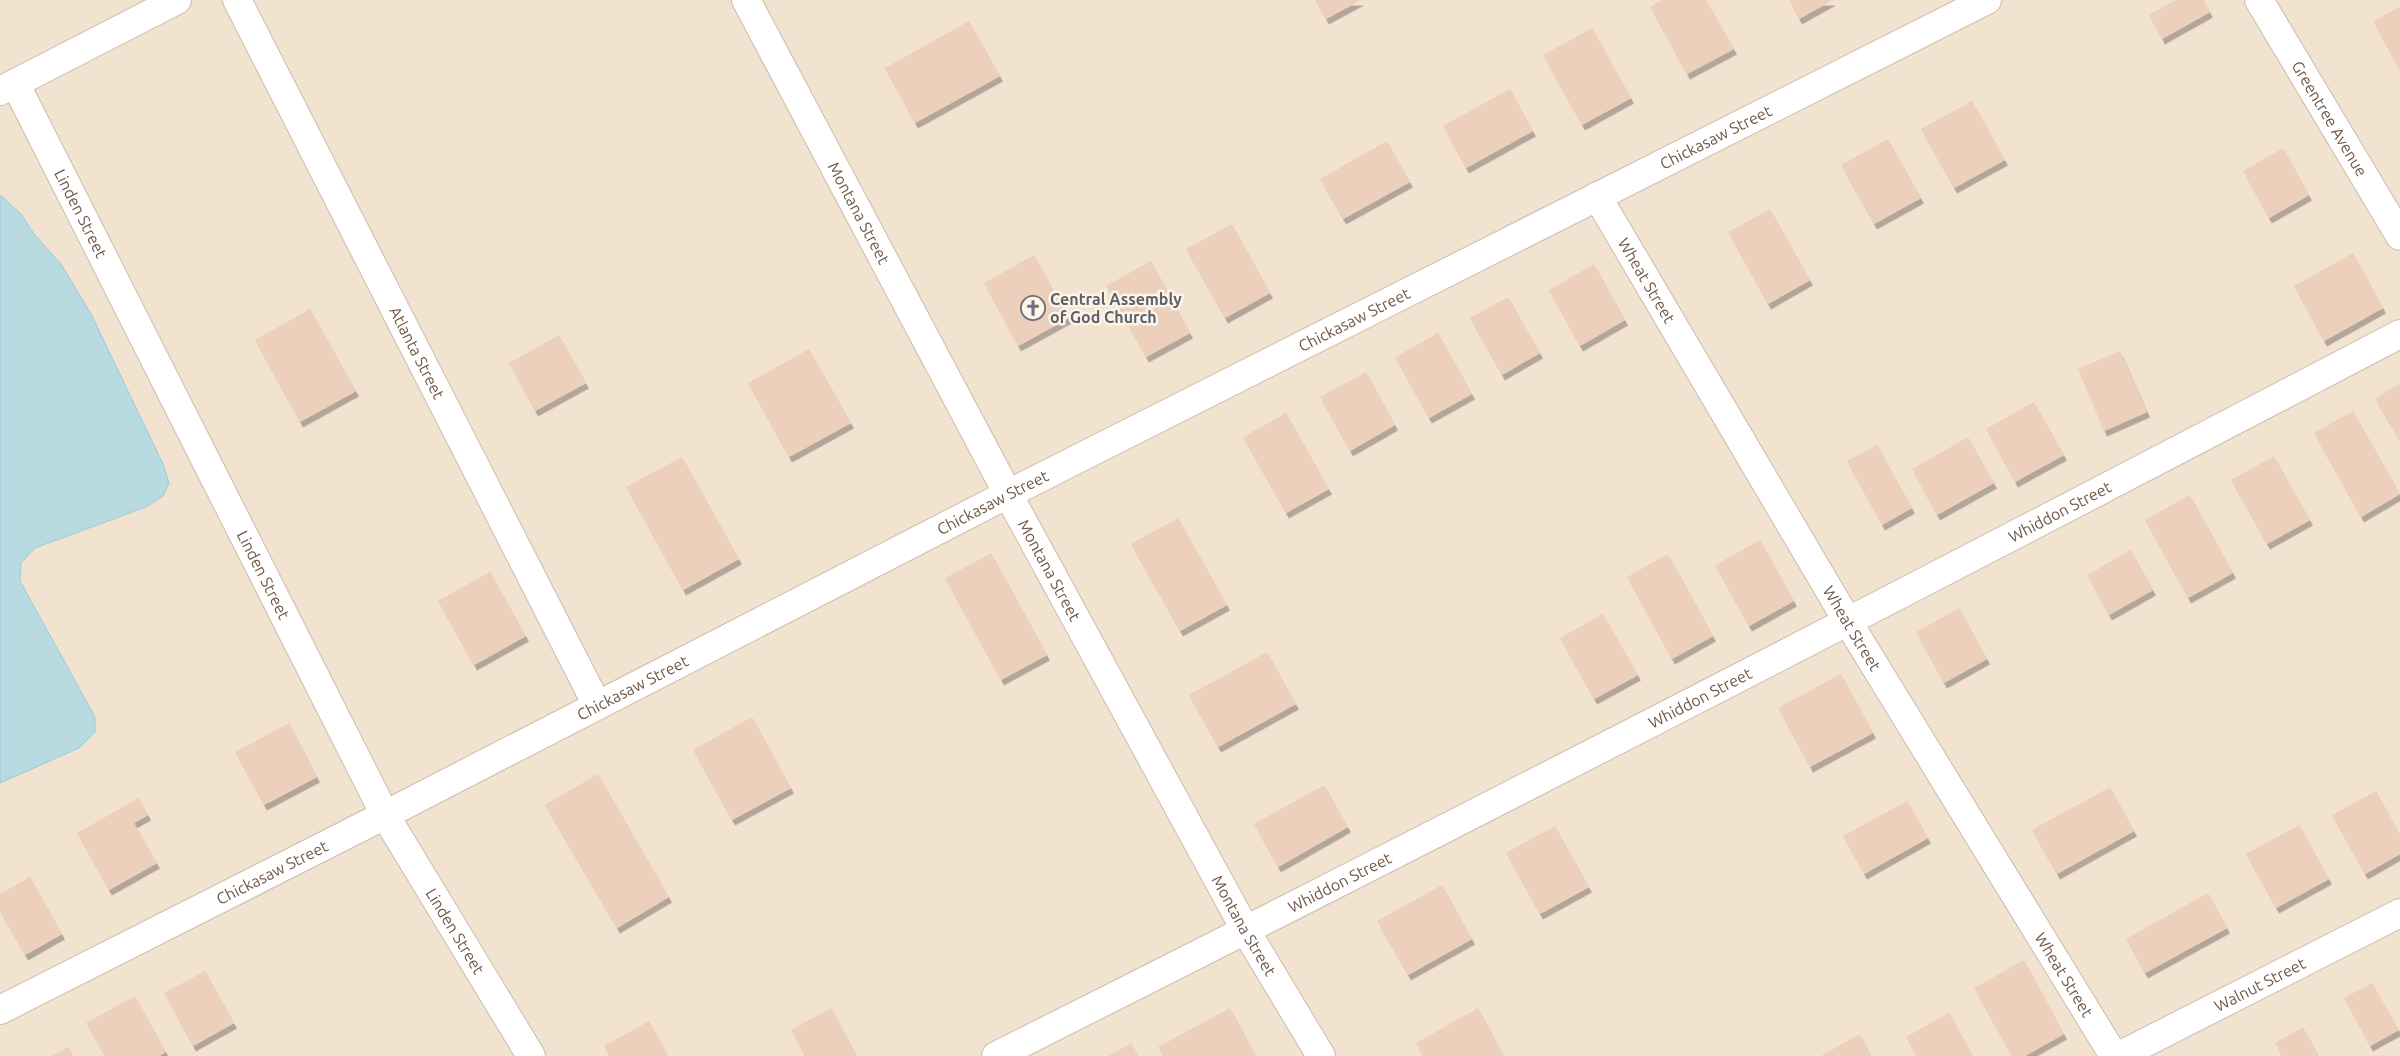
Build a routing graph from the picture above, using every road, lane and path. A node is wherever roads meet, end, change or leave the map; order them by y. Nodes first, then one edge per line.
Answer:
1 (178, 0) edge
2 (236, 0) edge
3 (746, 0) edge
4 (1987, 0) edge
5 (2260, 0) edge
6 (8, 87) edge
7 (1596, 196) junction
8 (2400, 236) edge
9 (2400, 334) edge
10 (1008, 494) junction
11 (1848, 622) junction
12 (596, 705) junction
13 (385, 815) junction
14 (2400, 913) edge
15 (1246, 931) junction
16 (0, 1010) edge
17 (531, 1056) edge
18 (996, 1056) edge
19 (1321, 1056) edge
20 (2114, 1056) edge
21 (2118, 1056) edge

1 - 6 street
2 - 12 street, Atlanta Street
3 - 10 street, Montana Street
4 - 7 street, Chickasaw Street
5 - 8 street, Greentree Avenue
6 - 13 street, Linden Street
7 - 10 street, Chickasaw Street
7 - 11 street, Wheat Street
9 - 11 street, Whiddon Street
10 - 12 street, Chickasaw Street
10 - 15 street, Montana Street
11 - 15 street, Whiddon Street
11 - 20 street, Wheat Street
12 - 13 street, Chickasaw Street
13 - 16 street, Chickasaw Street
13 - 17 street, Linden Street
14 - 21 street, Walnut Street
15 - 18 street, Whiddon Street
15 - 19 street, Montana Street

